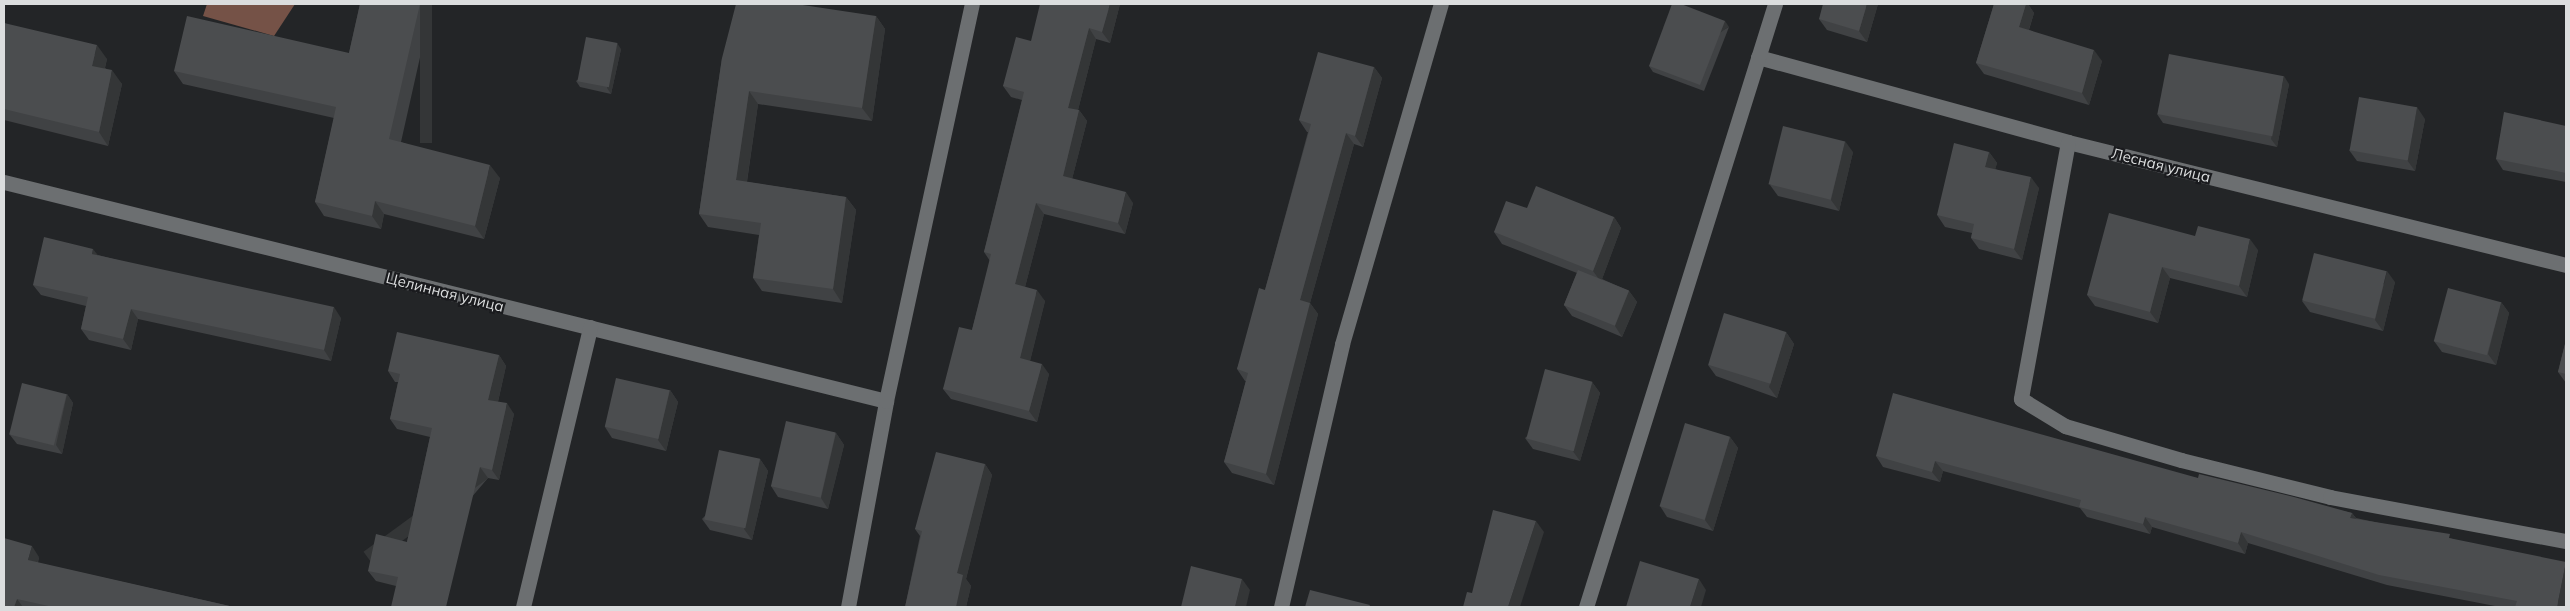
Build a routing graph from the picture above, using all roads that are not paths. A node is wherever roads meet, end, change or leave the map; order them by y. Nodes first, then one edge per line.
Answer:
1 (972, 4) edge
2 (1441, 4) edge
3 (1775, 4) edge
4 (1758, 57) junction
5 (2068, 142) junction
6 (4, 182) edge
7 (2566, 265) edge
8 (590, 328) junction
9 (886, 401) junction
10 (2566, 541) edge
11 (523, 607) edge
12 (848, 607) edge
13 (1281, 607) edge
14 (1586, 607) edge

1 - 9 street
2 - 13 street
3 - 4 street
4 - 5 street, Лесная улица
4 - 14 street
5 - 7 street, Лесная улица
5 - 10 street
6 - 8 street, Целинная улица
8 - 9 street, Целинная улица
8 - 11 street
9 - 12 street

